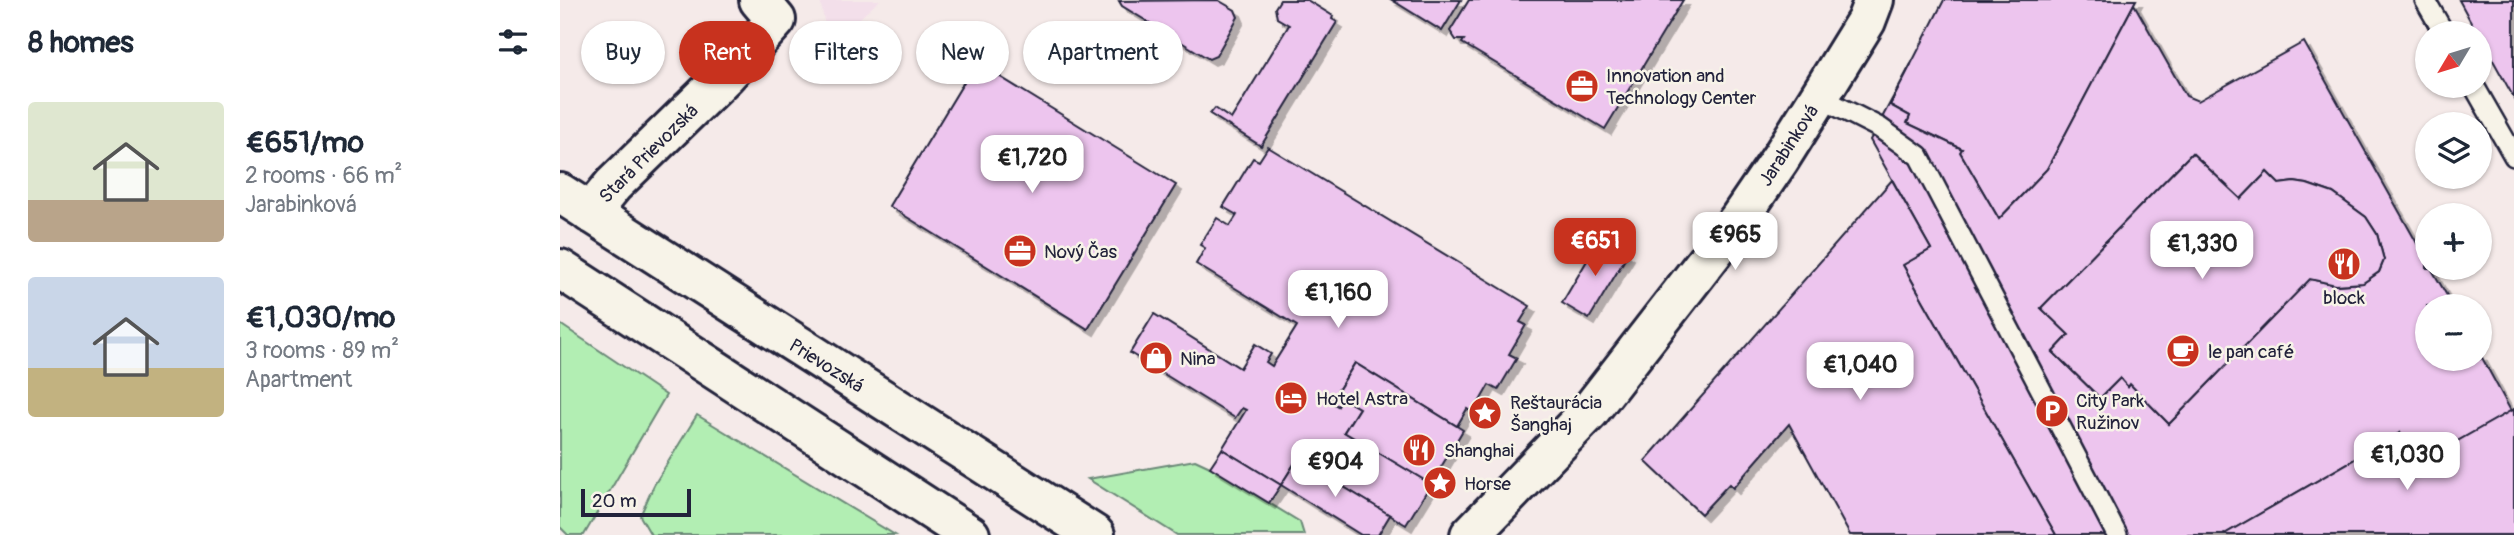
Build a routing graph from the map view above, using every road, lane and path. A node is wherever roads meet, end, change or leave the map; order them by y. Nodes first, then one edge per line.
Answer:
1 (759, 0) edge
2 (1874, 0) edge
3 (2425, 0) edge
4 (2437, 21) edge
5 (1819, 97) junction
6 (2481, 98) edge
7 (2514, 156) edge
8 (575, 203) edge
9 (560, 269) edge
10 (970, 535) edge
11 (1096, 535) edge
12 (1469, 535) edge
13 (2117, 535) edge

1 - 8 main road, Stará Prievozská
2 - 5 main road, Jarabinková
3 - 4 lane
5 - 12 main road, Jarabinková
5 - 13 lane
6 - 7 lane
8 - 11 main road, Prievozská
9 - 10 main road

